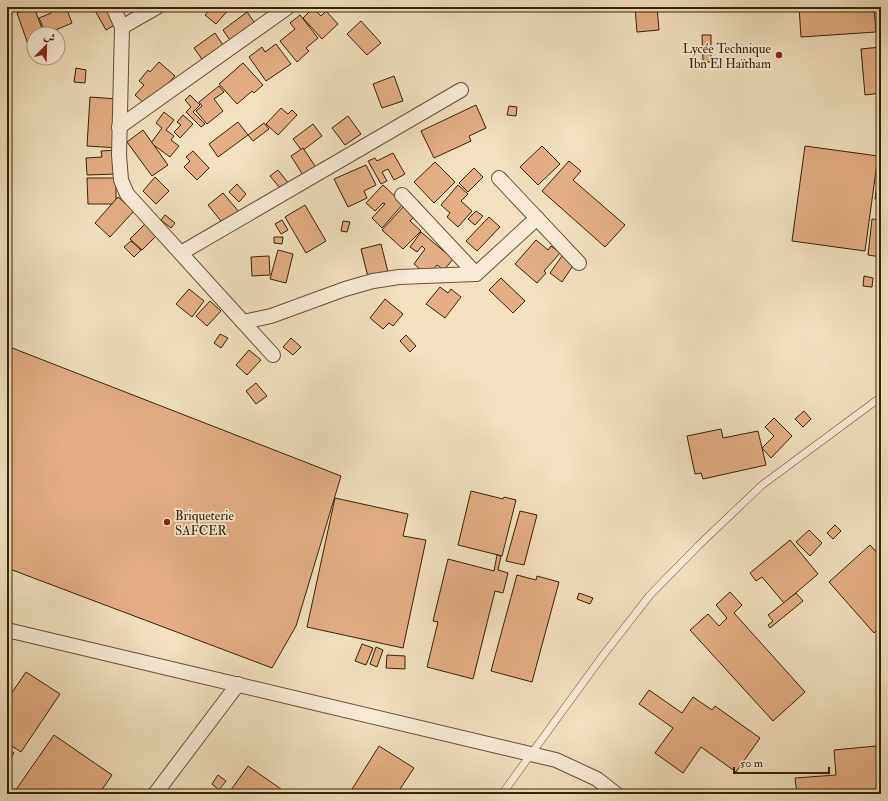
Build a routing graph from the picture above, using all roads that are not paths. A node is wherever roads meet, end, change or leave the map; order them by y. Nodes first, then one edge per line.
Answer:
1 (113, 7) edge
2 (157, 7) edge
3 (288, 7) edge
4 (122, 27) junction
5 (461, 90) dead end
6 (119, 127) junction
7 (499, 178) dead end
8 (402, 195) dead end
9 (537, 218) junction
10 (181, 253) junction
11 (579, 263) dead end
12 (476, 274) junction
13 (243, 322) junction
14 (273, 355) dead end
15 (881, 397) edge
16 (7, 630) edge
17 (238, 684) junction
18 (532, 754) junction
19 (155, 794) edge
20 (502, 794) edge
21 (616, 794) edge

1 - 4 street
2 - 4 street
3 - 6 street
4 - 6 street
5 - 10 street
6 - 10 street
7 - 9 street
8 - 12 street
9 - 11 street
9 - 12 street
10 - 13 street
12 - 13 street
13 - 14 street
15 - 18 lane
16 - 17 street
17 - 18 street
17 - 19 street
18 - 20 lane
18 - 21 street

